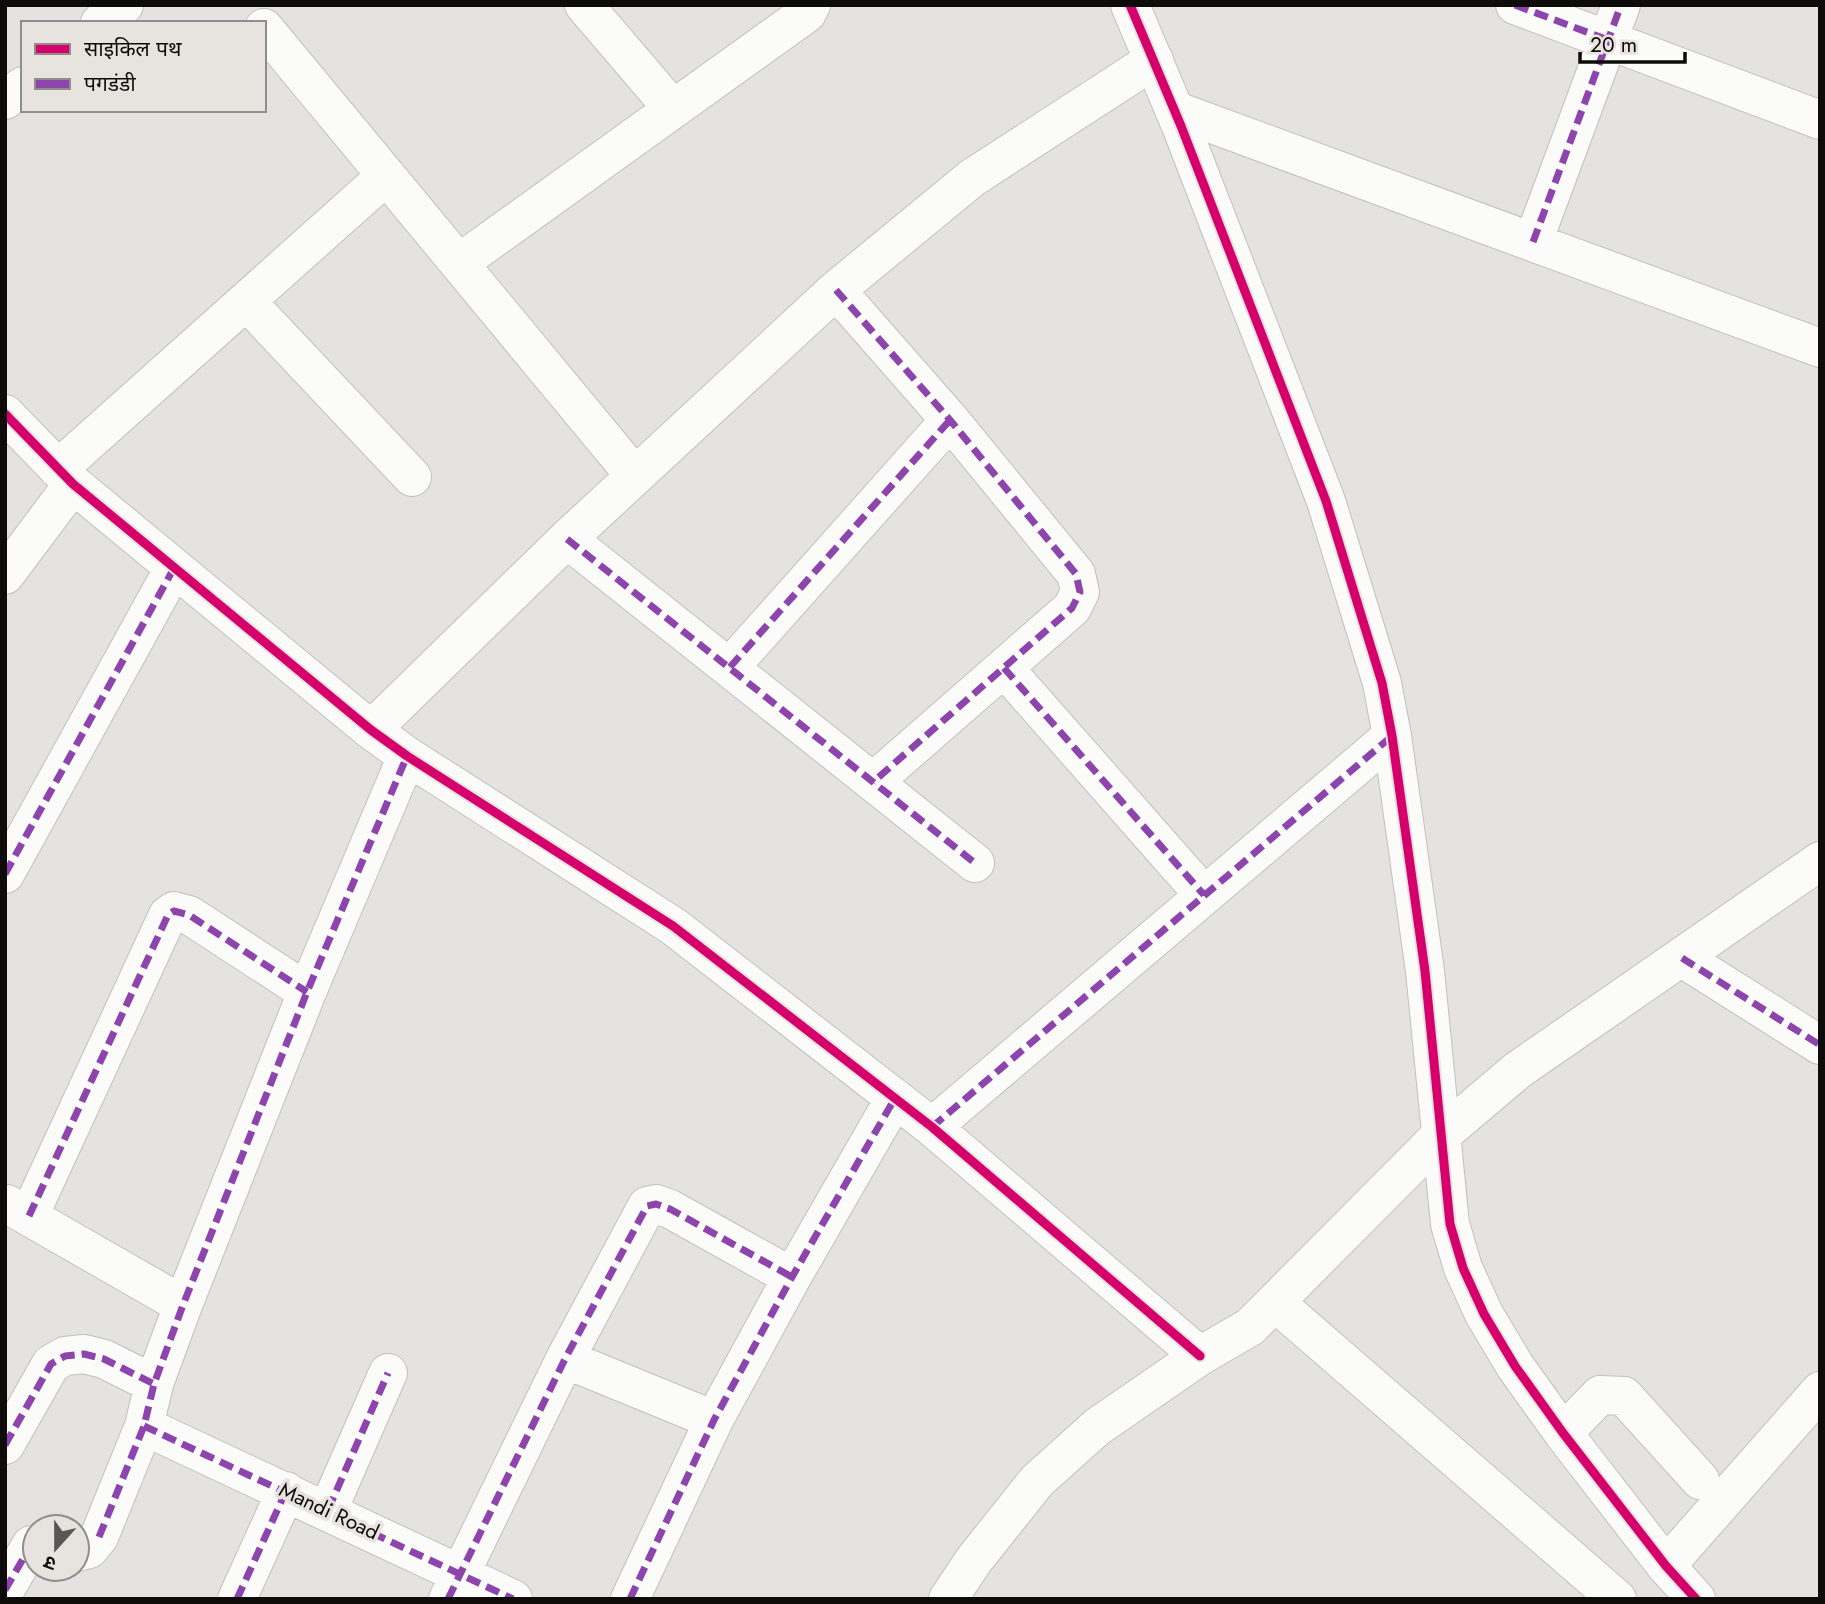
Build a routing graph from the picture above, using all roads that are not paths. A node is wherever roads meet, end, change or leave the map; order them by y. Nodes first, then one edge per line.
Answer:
1 (124, 5) edge
2 (245, 5) edge
3 (584, 5) edge
4 (811, 5) edge
5 (1130, 5) edge
6 (1514, 5) edge
7 (103, 21) edge
8 (258, 21) edge
9 (1615, 22) edge
10 (266, 30) edge
11 (1154, 60) junction
12 (21, 88) edge
13 (5, 100) edge
14 (673, 109) junction
15 (1174, 110) junction
16 (1820, 120) edge
17 (386, 176) junction
18 (1533, 242) junction
19 (459, 263) junction
20 (836, 290) junction
21 (246, 301) junction
22 (1820, 348) edge
23 (5, 414) edge
24 (950, 420) junction
25 (66, 476) junction
26 (635, 476) junction
27 (412, 477) dead end
28 (567, 539) junction
29 (174, 568) junction
30 (5, 575) edge
31 (730, 667) junction
32 (1004, 668) junction
33 (371, 730) junction
34 (1392, 736) junction
35 (407, 756) junction
36 (873, 782) junction
37 (1820, 861) edge
38 (975, 863) dead end
39 (5, 874) edge
40 (1204, 895) junction
41 (1682, 958) junction
42 (307, 992) junction
43 (1820, 1045) edge
44 (895, 1098) junction
45 (932, 1127) junction
46 (1440, 1136) junction
47 (17, 1210) edge
48 (792, 1277) junction
49 (1276, 1303) junction
50 (183, 1305) junction
51 (1200, 1356) junction
52 (565, 1359) junction
53 (388, 1373) dead end
54 (154, 1384) junction
55 (1820, 1391) edge
56 (714, 1420) junction
57 (144, 1426) junction
58 (1563, 1433) junction
59 (5, 1446) edge
60 (1700, 1480) dead end
61 (286, 1491) junction
62 (328, 1510) junction
63 (91, 1547) edge
64 (21, 1550) edge
65 (1666, 1566) junction
66 (455, 1586) edge
67 (5, 1590) edge
68 (237, 1599) edge
69 (513, 1599) edge
70 (630, 1599) edge
71 (948, 1599) edge
72 (1617, 1599) edge
73 (1696, 1599) edge

1 - 7 street
2 - 8 street
3 - 14 street
4 - 14 street
5 - 11 street
6 - 9 street
9 - 16 street
9 - 18 street
10 - 17 street
11 - 15 street
11 - 20 street
12 - 13 street
14 - 19 street
15 - 18 street
15 - 34 street
17 - 19 street
17 - 21 street
18 - 22 street
19 - 26 street
20 - 24 street
20 - 26 street
21 - 25 street
21 - 27 street
23 - 25 street
24 - 31 street
24 - 32 street
25 - 29 street
25 - 30 street
26 - 28 street
28 - 31 street
28 - 33 street
29 - 33 street
29 - 39 street
31 - 36 street
32 - 36 street
32 - 40 street
33 - 35 street
34 - 40 street
34 - 46 street
35 - 42 street
35 - 44 street
36 - 38 street
37 - 41 street
40 - 45 street
41 - 43 street
41 - 46 street
42 - 47 street
42 - 50 street
44 - 45 street
44 - 48 street
45 - 51 street
46 - 49 street
46 - 58 street
47 - 50 street
48 - 52 street
48 - 56 street
49 - 51 street
49 - 72 street
50 - 54 street
51 - 71 street
52 - 56 street
52 - 66 street
53 - 62 street
54 - 57 street
54 - 59 street
55 - 65 street
56 - 70 street
57 - 61 street, Mandi Road
57 - 63 street
58 - 60 street
58 - 65 street
61 - 62 street, Mandi Road
61 - 68 street
62 - 66 street, Mandi Road
64 - 67 street
65 - 73 street
66 - 69 street, Mandi Road

